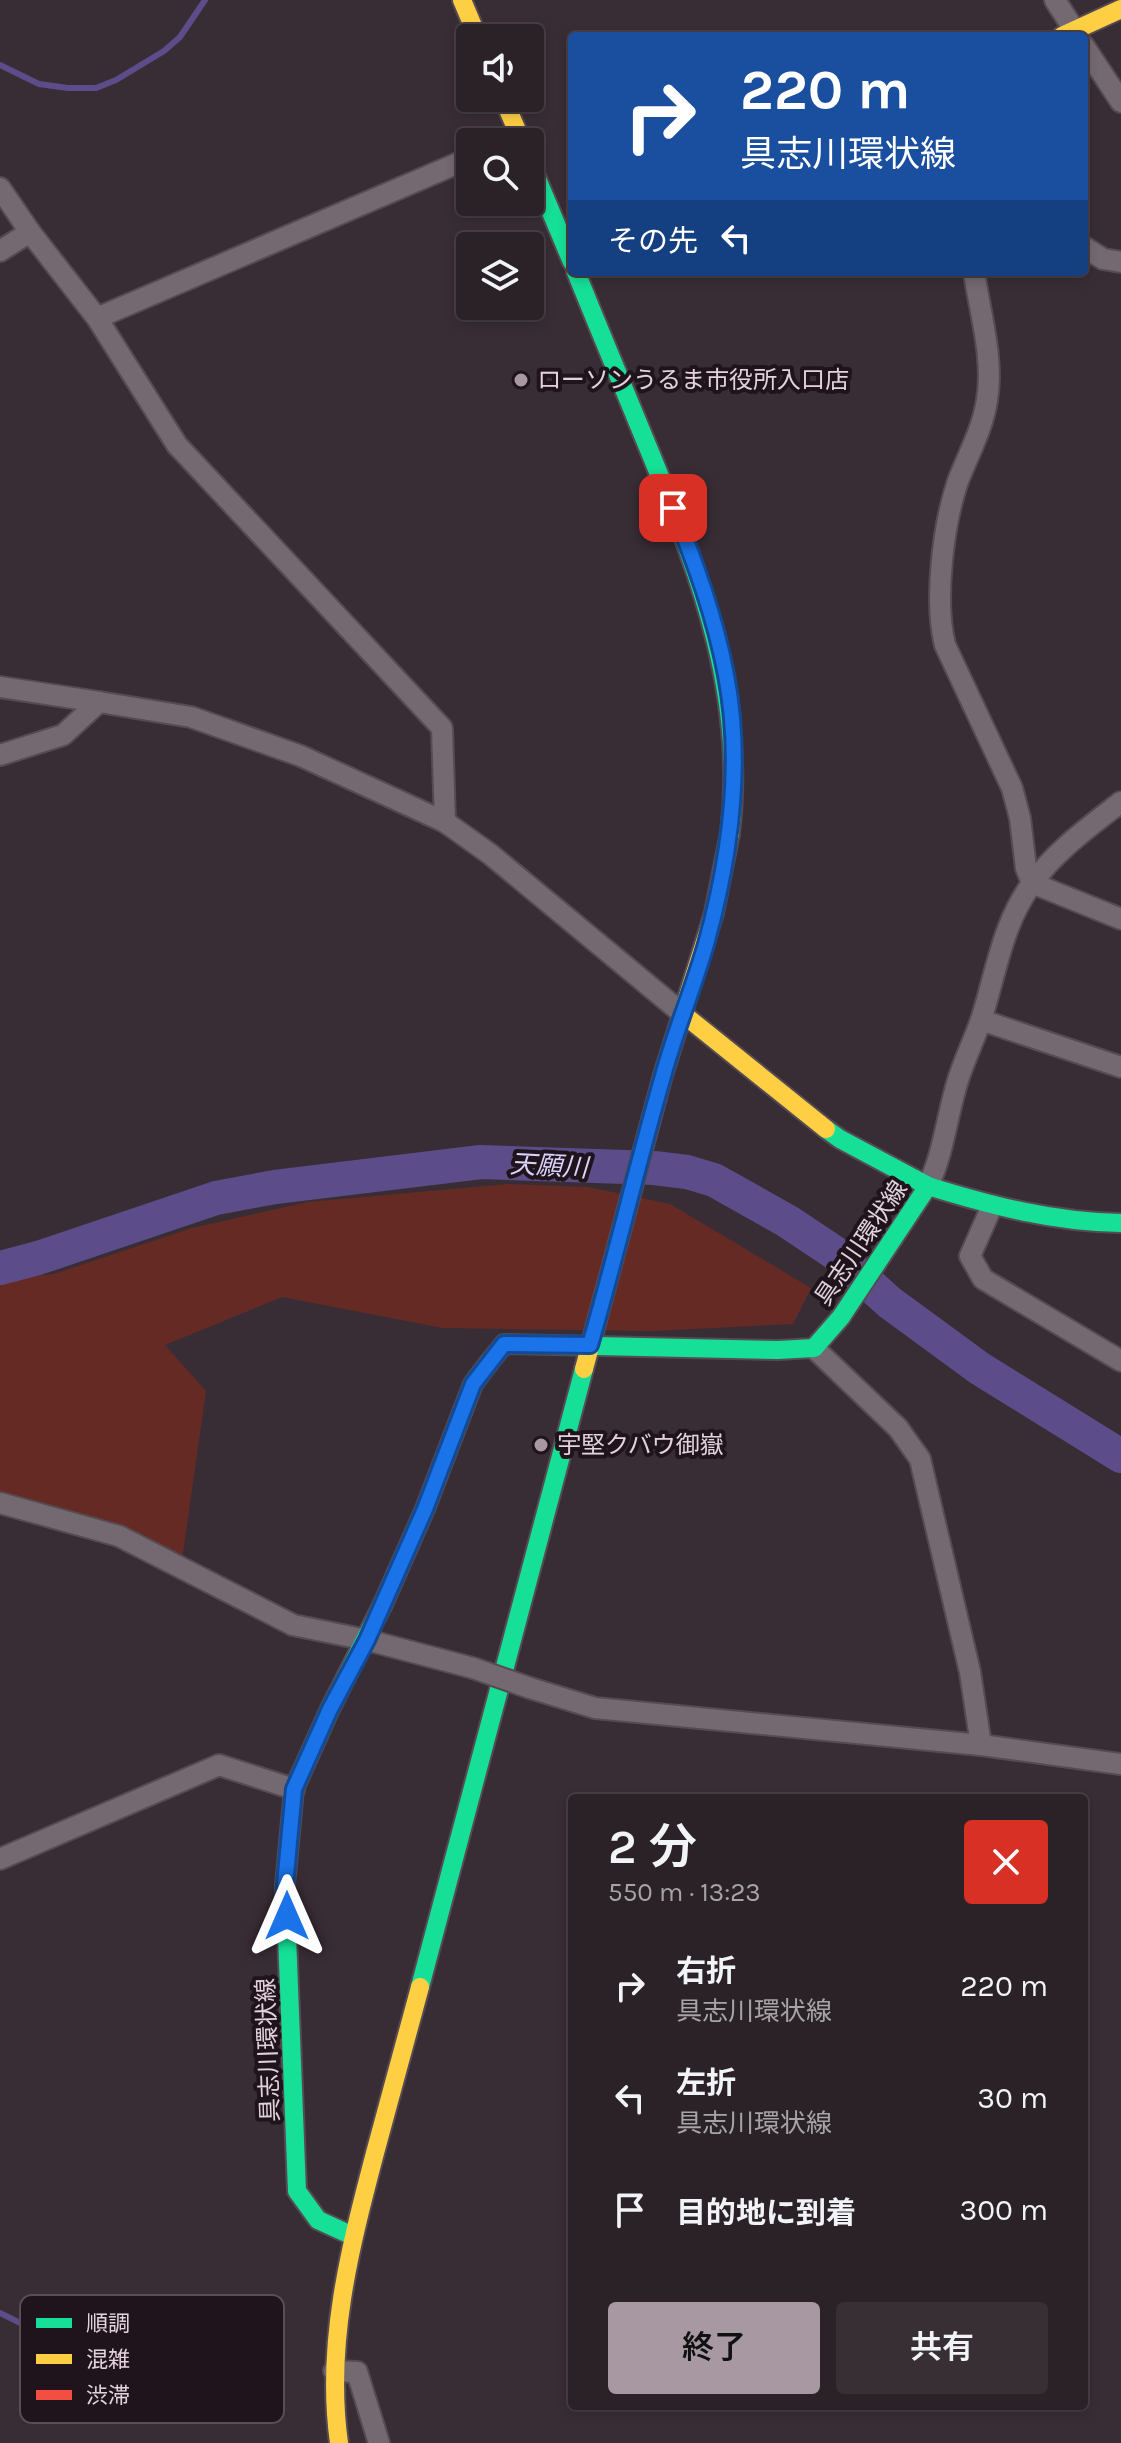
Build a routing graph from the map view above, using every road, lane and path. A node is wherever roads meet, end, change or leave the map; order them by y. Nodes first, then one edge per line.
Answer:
1 (462, 0) edge
2 (1055, 0) edge
3 (1121, 9) edge
4 (472, 24) edge
5 (1071, 32) edge
6 (1082, 32) edge
7 (1088, 56) edge
8 (1121, 102) edge
9 (456, 164) edge
10 (0, 188) edge
11 (544, 194) edge
12 (30, 232) junction
13 (568, 248) edge
14 (1088, 250) edge
15 (0, 251) edge
16 (1121, 262) edge
17 (578, 276) edge
18 (975, 276) edge
19 (97, 318) junction
20 (0, 687) edge
21 (99, 702) junction
22 (0, 755) edge
23 (1121, 802) edge
24 (445, 822) junction
25 (1032, 883) junction
26 (1121, 919) edge
27 (683, 1014) junction
28 (981, 1020) junction
29 (1121, 1067) edge
30 (928, 1186) junction
31 (992, 1206) junction
32 (1121, 1223) edge
33 (590, 1345) junction
34 (814, 1348) junction
35 (1121, 1361) edge
36 (0, 1503) edge
37 (367, 1640) junction
38 (981, 1745) junction
39 (1121, 1764) edge
40 (294, 1789) junction
41 (0, 1859) edge
42 (353, 2236) junction
43 (334, 2371) junction
44 (339, 2443) edge
45 (379, 2443) edge

1 - 4 main road
2 - 5 street
3 - 6 main road
7 - 8 street
9 - 19 street
10 - 12 street
11 - 13 main road
12 - 15 street
12 - 19 street
14 - 16 street
17 - 27 main road
18 - 25 street
19 - 24 street
20 - 21 street
21 - 22 street
21 - 24 street
23 - 25 street
24 - 27 street
25 - 26 street
25 - 28 street
27 - 30 main road, 具志川環状線
27 - 33 main road
28 - 29 street
28 - 30 street
30 - 31 main road
30 - 34 main road, 具志川環状線
31 - 32 main road
31 - 35 street
33 - 34 main road, 具志川環状線
33 - 37 main road, 具志川環状線
33 - 42 main road
34 - 38 street
36 - 37 street
37 - 38 street, bridge
37 - 40 main road, 具志川環状線
38 - 39 street
40 - 41 street
40 - 42 main road, 具志川環状線
42 - 43 main road
43 - 44 main road
43 - 45 street

